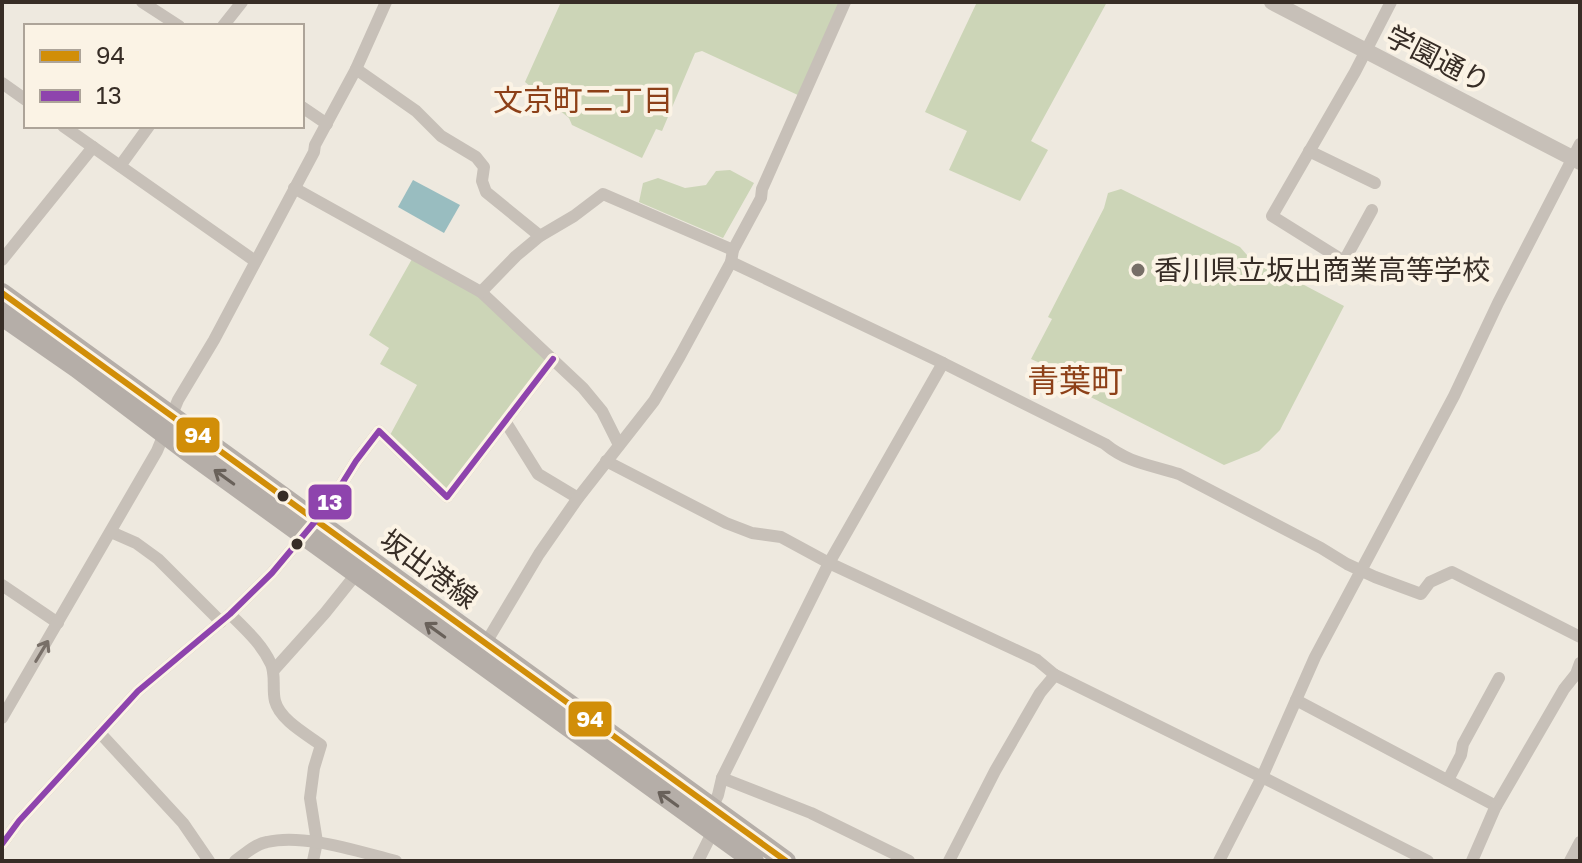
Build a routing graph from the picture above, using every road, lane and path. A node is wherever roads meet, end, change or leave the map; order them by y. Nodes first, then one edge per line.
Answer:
1 (142, 2) edge
2 (242, 2) edge
3 (386, 2) edge
4 (845, 2) edge
5 (1272, 2) edge
6 (1391, 2) edge
7 (176, 24) edge
8 (225, 24) edge
9 (1365, 51) junction
10 (356, 69) junction
11 (2, 83) edge
12 (24, 99) edge
13 (304, 108) edge
14 (327, 124) junction
15 (66, 128) edge
16 (148, 128) edge
17 (93, 147) junction
18 (1309, 151) junction
19 (1577, 154) edge
20 (120, 166) junction
21 (1375, 183) dead end
22 (294, 188) junction
23 (1372, 210) dead end
24 (540, 236) junction
25 (732, 256) junction
26 (2, 260) edge
27 (255, 261) junction
28 (481, 292) junction
29 (2, 293) edge
30 (2, 316) edge
31 (553, 359) junction
32 (943, 363) junction
33 (505, 421) junction
34 (165, 432) junction
35 (619, 445) junction
36 (606, 461) junction
37 (578, 498) junction
38 (310, 528) junction
39 (111, 532) junction
40 (829, 563) junction
41 (1361, 571) junction
42 (357, 573) junction
43 (2, 585) edge
44 (226, 618) junction
45 (58, 623) junction
46 (1580, 637) edge
47 (481, 652) junction
48 (1580, 663) edge
49 (273, 671) junction
50 (1055, 675) junction
51 (1499, 678) dead end
52 (1296, 700) junction
53 (4, 711) edge
54 (100, 733) junction
55 (1262, 777) junction
56 (722, 778) junction
57 (1448, 780) junction
58 (1496, 806) junction
59 (712, 808) junction
60 (713, 831) junction
61 (317, 842) junction
62 (1580, 842) edge
63 (2, 844) edge
64 (209, 861) edge
65 (235, 861) edge
66 (313, 861) edge
67 (396, 861) edge
68 (698, 861) edge
69 (754, 861) edge
70 (786, 861) edge
71 (909, 861) edge
72 (949, 861) edge
73 (1219, 861) edge
74 (1428, 861) edge
75 (1472, 861) edge
76 (1570, 861) edge

1 - 7 street
2 - 8 street
3 - 10 street
4 - 25 street
5 - 9 street, 学園通り
6 - 9 street
9 - 18 street
9 - 19 street, 学園通り
10 - 14 street
10 - 24 street
11 - 12 street
13 - 14 street
14 - 22 street
15 - 17 street
16 - 20 street
17 - 20 street
17 - 26 street
18 - 21 street
18 - 23 street
19 - 41 street
20 - 27 street
22 - 27 street
22 - 28 street
24 - 25 street
24 - 28 street
25 - 32 street
25 - 35 street
27 - 34 street
28 - 31 street
29 - 34 main road, 坂出港線
30 - 34 main road, 坂出港線
31 - 33 street
31 - 35 street
32 - 40 street
32 - 41 street
33 - 37 street
33 - 38 street
34 - 38 main road, 坂出港線
34 - 39 street
35 - 36 street
36 - 37 street
36 - 40 street
37 - 47 street
38 - 42 main road, 坂出港線
38 - 44 street
38 - 47 main road, 坂出港線
39 - 44 street
39 - 45 street
40 - 50 street
40 - 56 street
41 - 46 street
41 - 52 street
47 -> 42 main road, 坂出港線
42 - 49 street
43 - 45 street
44 - 49 street
44 - 54 street
53 -> 45 street
47 - 59 main road, 坂出港線
60 -> 47 main road, 坂出港線
48 - 58 street
49 - 61 street
50 - 55 street
50 - 72 street
51 - 57 street
52 - 55 street
52 - 57 street
54 - 63 street
54 - 64 street
55 - 73 street
55 - 74 street
56 - 59 street
56 - 71 street
57 - 58 street
58 - 75 street
59 - 60 street
59 - 70 main road, 坂出港線
60 - 68 street
60 - 69 main road, 坂出港線
61 - 65 street
61 - 66 street
61 - 67 street
62 - 76 street

